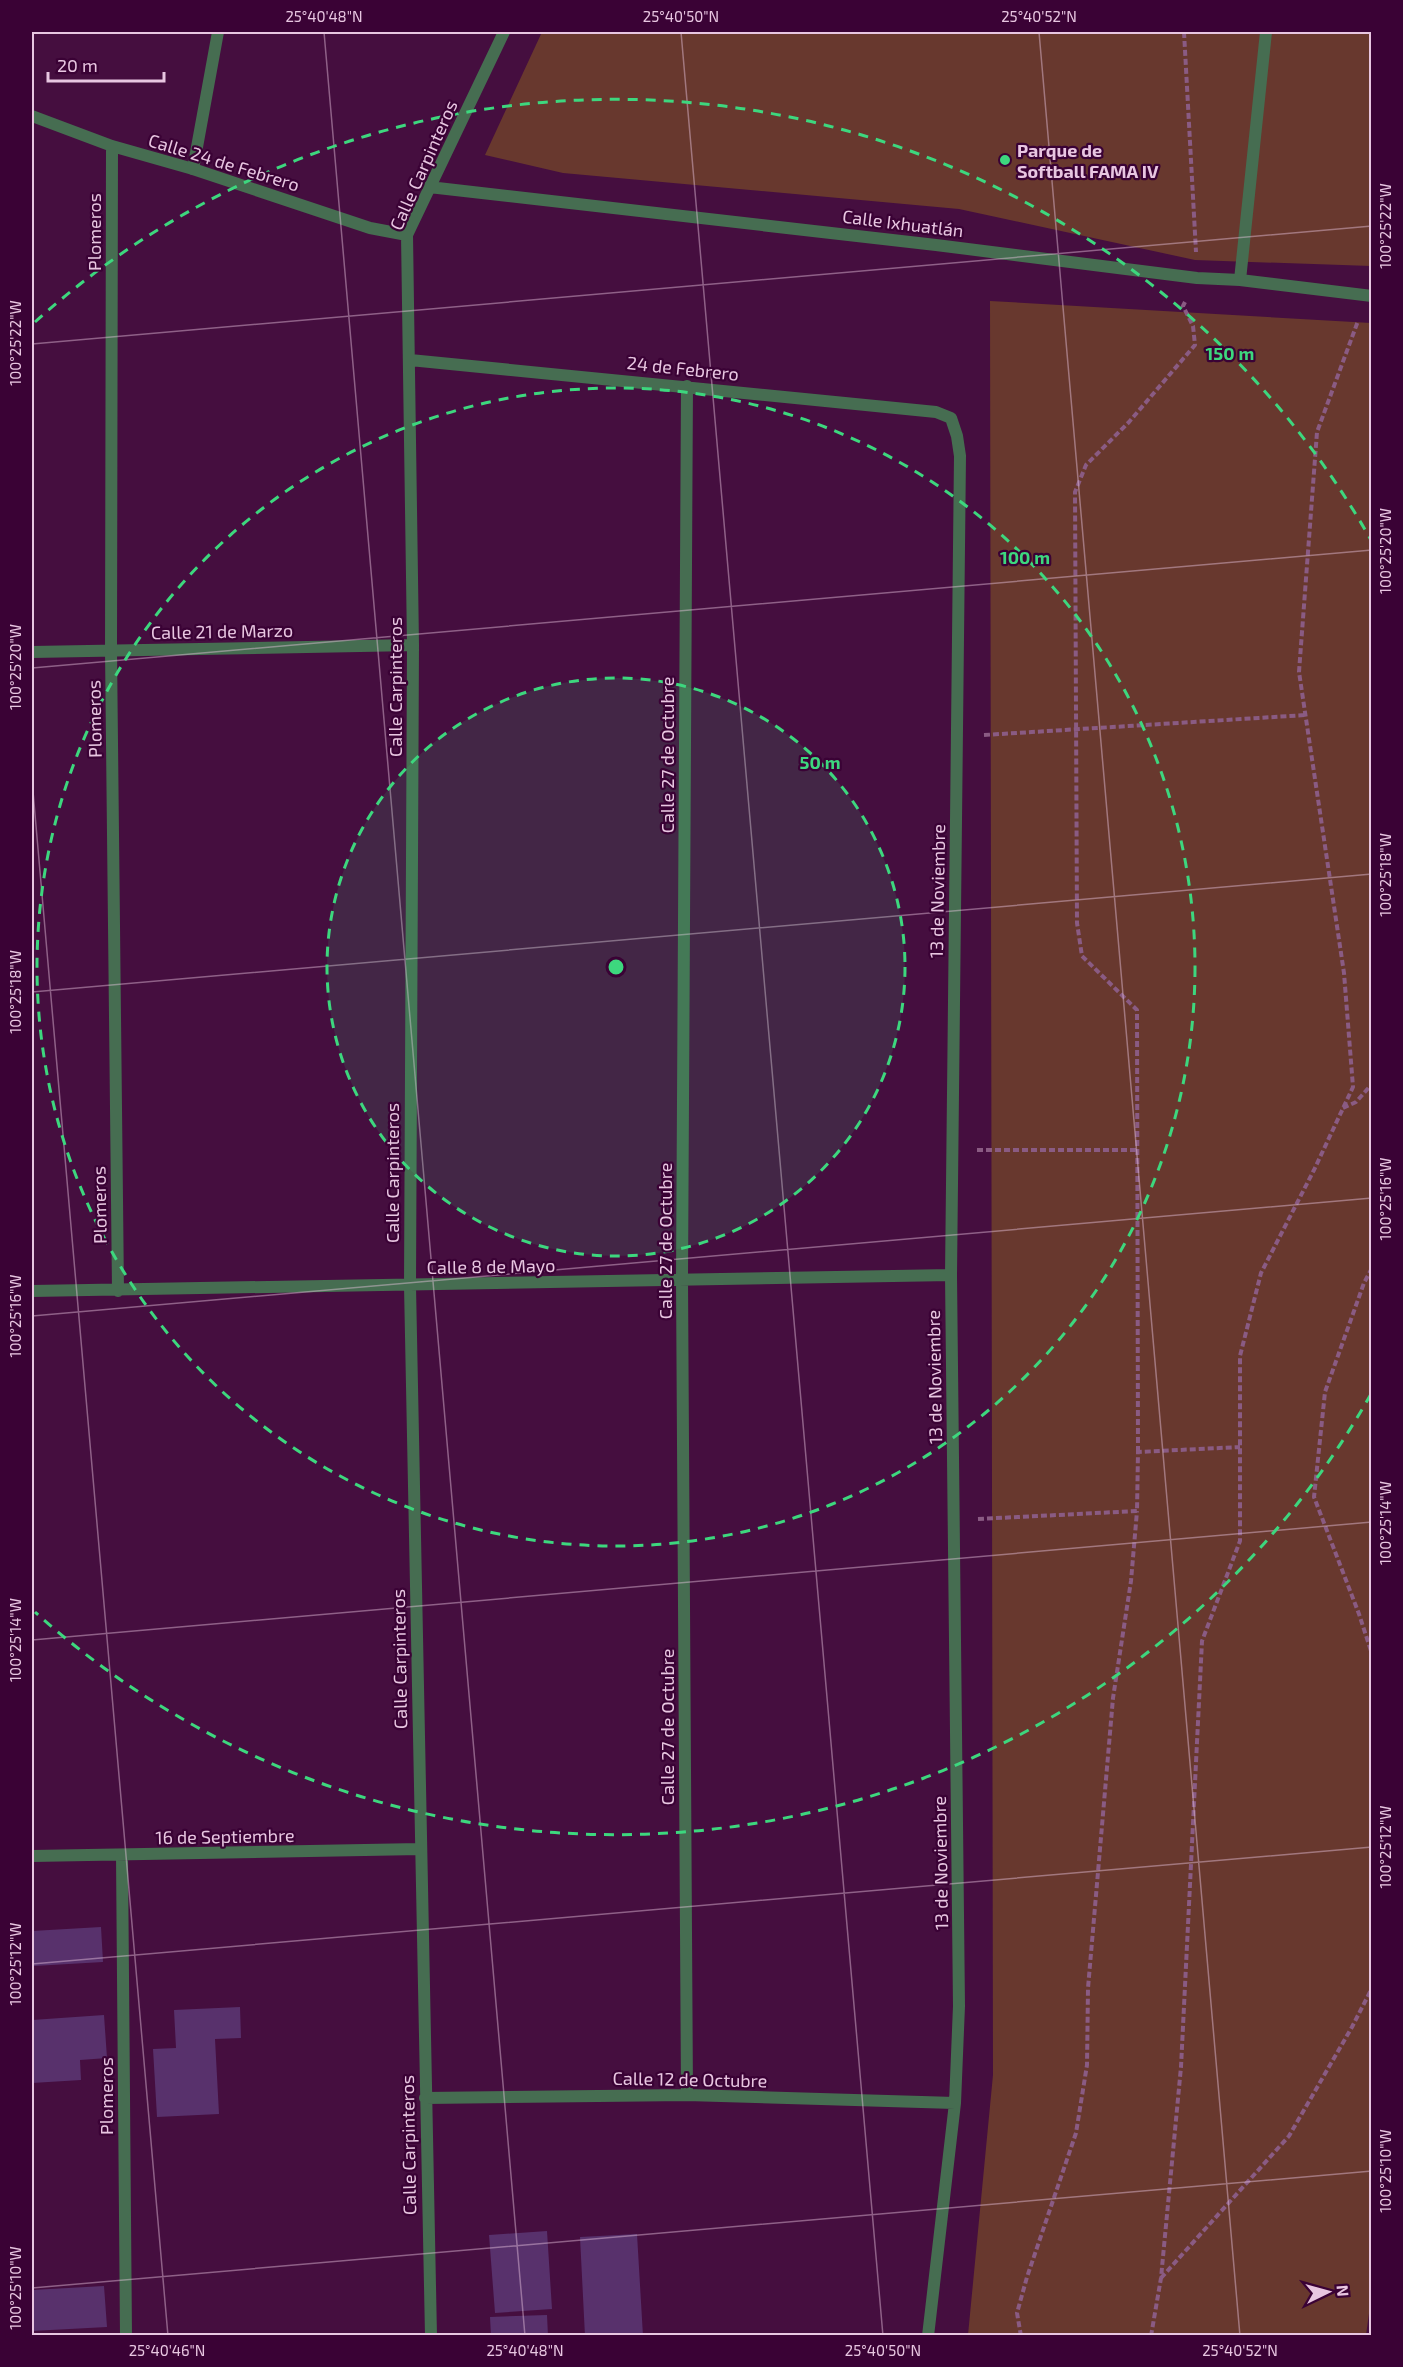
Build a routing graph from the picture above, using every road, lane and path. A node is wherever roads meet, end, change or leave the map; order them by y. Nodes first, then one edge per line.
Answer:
1 (218, 32) edge
2 (504, 32) edge
3 (1184, 32) edge
4 (1266, 32) edge
5 (32, 116) edge
6 (112, 146) junction
7 (193, 170) junction
8 (429, 187) junction
9 (407, 235) junction
10 (1197, 278) junction
11 (1240, 280) junction
12 (1370, 295) edge
13 (410, 360) junction
14 (687, 386) junction
15 (951, 418) joint
16 (413, 645) junction
17 (111, 651) junction
18 (32, 652) edge
19 (1306, 715) junction
20 (1076, 727) junction
21 (957, 737) junction
22 (1371, 1084) edge
23 (1343, 1108) junction
24 (952, 1149) junction
25 (1137, 1150) junction
26 (1371, 1268) edge
27 (951, 1275) junction
28 (682, 1279) junction
29 (410, 1286) junction
30 (32, 1291) edge
31 (118, 1291) junction
32 (1240, 1447) junction
33 (1138, 1452) junction
34 (1137, 1511) junction
35 (954, 1519) junction
36 (1371, 1654) edge
37 (420, 1849) junction
38 (32, 1856) edge
39 (122, 1856) junction
40 (1371, 1988) edge
41 (687, 2095) junction
42 (425, 2098) junction
43 (955, 2103) junction
44 (1161, 2278) junction
45 (126, 2336) edge
46 (431, 2336) edge
47 (928, 2336) edge
48 (1022, 2336) edge
49 (1152, 2336) edge

1 - 7 street
2 - 8 street, Calle Carpinteros
3 - 10 path
4 - 11 street
5 - 6 street, Calle 24 de Febrero
6 - 7 street, Calle 24 de Febrero
6 - 17 street, Plomeros
7 - 9 street, Calle 24 de Febrero
8 - 9 street, Calle Carpinteros
8 - 10 street, Calle Ixhuatlán
9 - 13 street, Calle Carpinteros
10 - 11 street, Calle Ixhuatlán
10 - 20 path
11 - 12 street, Calle Ixhuatlán
12 - 19 path
13 - 14 street, 24 de Febrero
13 - 16 street, Calle Carpinteros
14 - 15 street, 24 de Febrero
14 - 28 street, Calle 27 de Octubre
15 - 21 street, 13 de Noviembre
16 - 17 street, Calle 21 de Marzo
16 - 29 street, Calle Carpinteros
17 - 18 street, Calle 21 de Marzo
17 - 31 street, Plomeros
19 - 20 path
19 - 23 path
20 - 21 path
20 - 25 path
21 - 24 street, 13 de Noviembre
22 - 23 path
23 - 32 path
24 - 25 path
24 - 27 street, 13 de Noviembre
25 - 33 path
26 - 36 path
27 - 28 street, Calle 8 de Mayo
27 - 35 street, 13 de Noviembre
28 - 29 street, Calle 8 de Mayo
28 - 41 street, Calle 27 de Octubre
29 - 31 street, Calle 8 de Mayo
29 - 37 street, Calle Carpinteros
30 - 31 street, Calle 8 de Mayo
32 - 33 path
32 - 44 path
33 - 34 path
34 - 35 path
34 - 48 path
35 - 43 street, 13 de Noviembre
37 - 39 street, 16 de Septiembre
37 - 42 street, Calle Carpinteros
38 - 39 street, 16 de Septiembre
39 - 45 street, Plomeros
40 - 44 path
41 - 42 street, Calle 12 de Octubre
41 - 43 street, Calle 12 de Octubre
42 - 46 street, Calle Carpinteros
43 - 47 street, 13 de Noviembre
44 - 49 path

